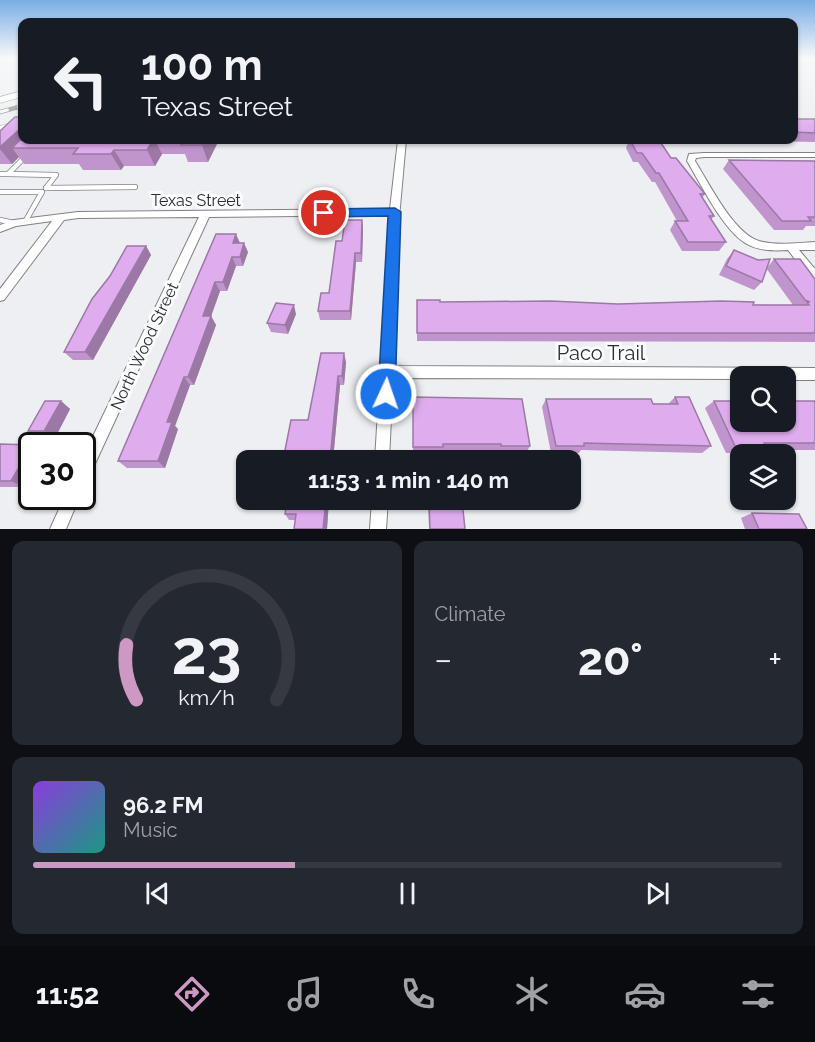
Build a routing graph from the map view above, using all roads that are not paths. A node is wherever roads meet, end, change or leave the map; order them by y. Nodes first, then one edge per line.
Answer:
1 (18, 95) edge
2 (0, 100) edge
3 (18, 123) edge
4 (18, 127) edge
5 (0, 128) edge
6 (14, 132) edge
7 (402, 144) edge
8 (28, 153) edge
9 (815, 156) edge
10 (0, 174) edge
11 (8, 174) junction
12 (135, 187) dead end
13 (44, 190) junction
14 (0, 192) edge
15 (395, 212) junction
16 (206, 215) junction
17 (61, 217) junction
18 (0, 220) edge
19 (25, 222) junction
20 (14, 224) junction
21 (0, 229) edge
22 (790, 246) junction
23 (815, 246) edge
24 (815, 277) edge
25 (0, 297) edge
26 (388, 372) junction
27 (815, 374) edge
28 (96, 447) edge
29 (383, 450) edge
30 (67, 510) edge
31 (379, 510) edge
32 (58, 529) edge
33 (378, 529) edge

1 - 2 street
3 - 5 lane
4 - 6 lane
7 - 15 street
8 - 11 lane
9 - 22 street
10 - 11 lane
11 - 13 lane
12 - 13 lane
13 - 14 lane
13 - 19 lane
15 - 16 street, Texas Street
15 - 26 street
16 - 17 street, Texas Street
16 - 28 street, North Wood Street
17 - 19 street, Texas Street
17 - 25 street
18 - 20 lane
19 - 20 street, Texas Street
20 - 21 street, Texas Street
22 - 23 street
22 - 24 street
26 - 27 street, Paco Trail
26 - 29 street
30 - 32 street
31 - 33 street

